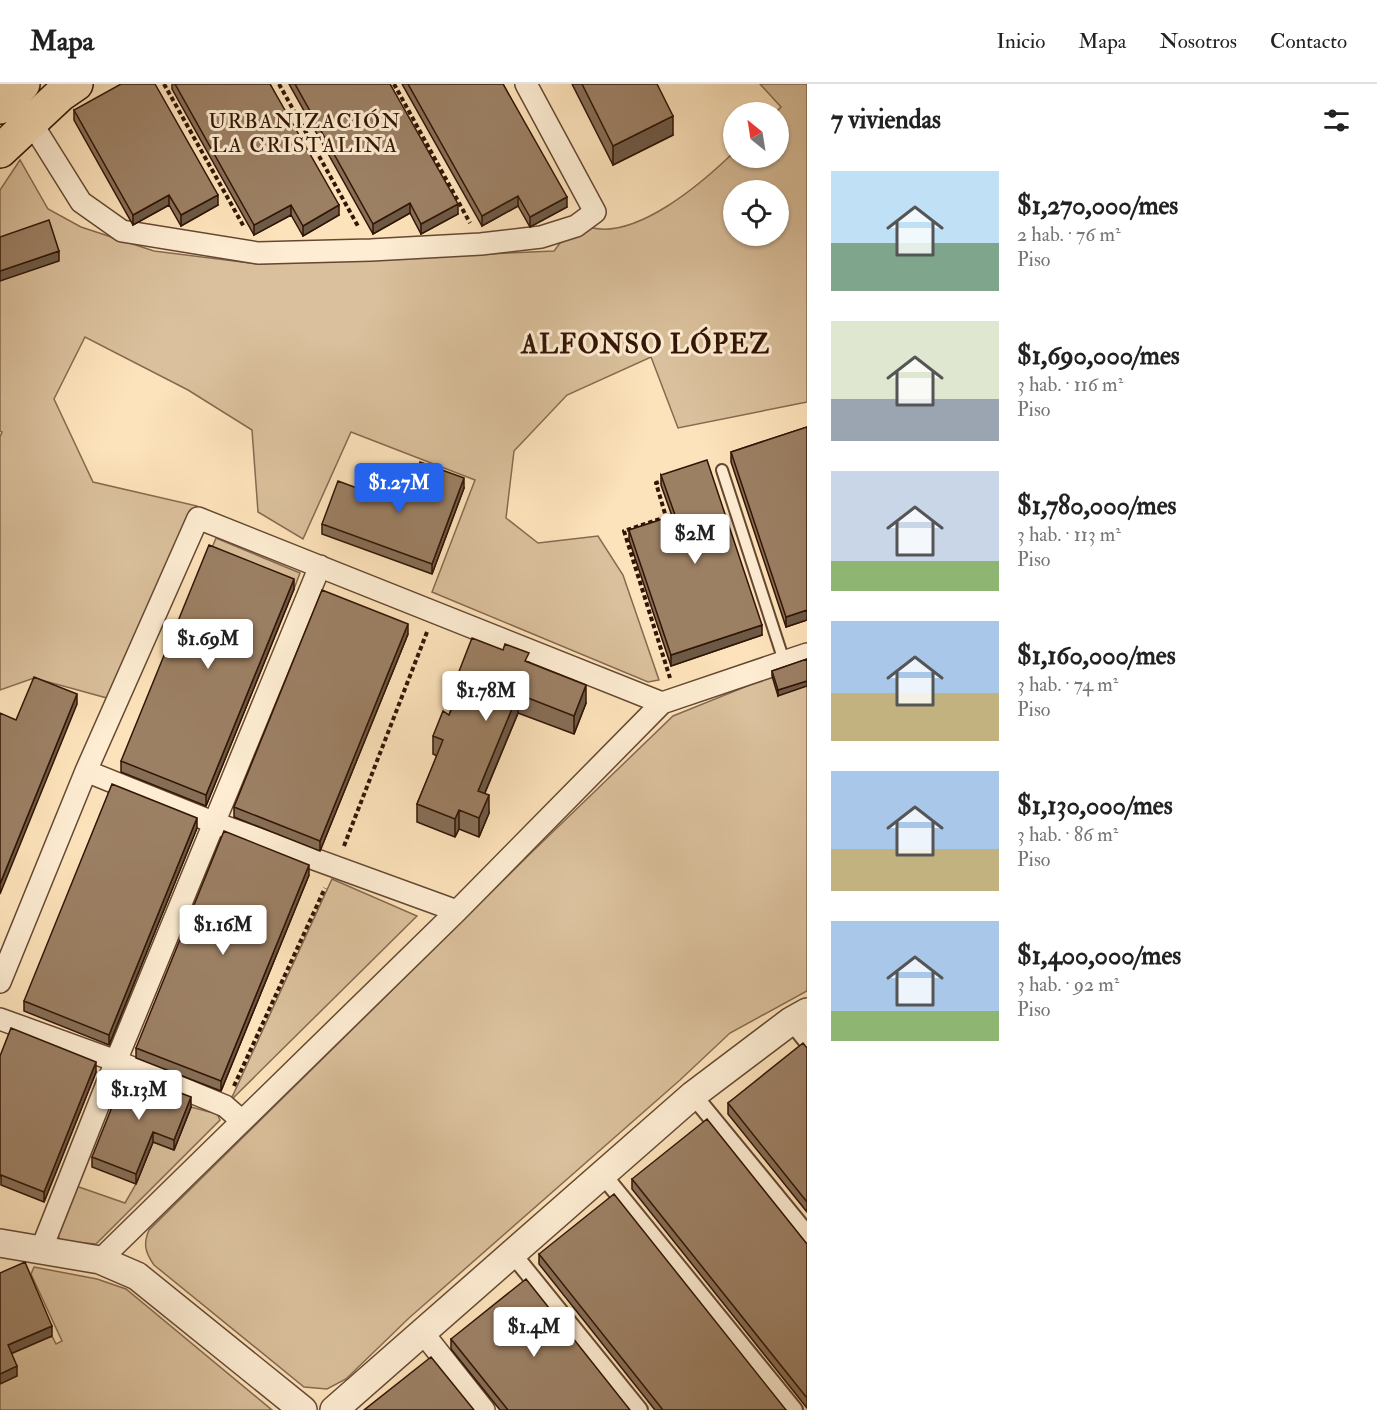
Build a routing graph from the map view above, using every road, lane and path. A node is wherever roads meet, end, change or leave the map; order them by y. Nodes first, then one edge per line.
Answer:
1 (24, 84) edge
2 (76, 84) edge
3 (164, 84) edge
4 (279, 84) edge
5 (394, 84) edge
6 (526, 84) edge
7 (0, 107) edge
8 (31, 122) junction
9 (0, 151) edge
10 (481, 244) junction
11 (371, 250) junction
12 (258, 253) junction
13 (722, 470) dead end
14 (667, 479) edge
15 (320, 566) junction
16 (807, 654) edge
17 (784, 661) junction
18 (669, 700) junction
19 (86, 771) junction
20 (215, 823) junction
21 (457, 911) junction
22 (0, 982) edge
23 (0, 1019) edge
24 (802, 1025) edge
25 (116, 1061) junction
26 (693, 1095) junction
27 (242, 1121) junction
28 (603, 1174) junction
29 (807, 1234) edge
30 (0, 1243) edge
31 (41, 1250) junction
32 (512, 1253) junction
33 (100, 1260) junction
34 (423, 1333) junction
35 (303, 1410) edge
36 (334, 1410) edge
37 (484, 1410) edge
38 (639, 1410) edge
39 (794, 1410) edge

1 - 7 main road
2 - 8 main road
3 - 12 path
4 - 11 path
5 - 10 path
6 - 10 street
8 - 9 main road
8 - 12 street
10 - 11 street
11 - 12 street
13 - 17 lane
14 - 18 path
15 - 18 street
15 - 19 street
15 - 20 street
16 - 17 street
17 - 18 street
18 - 21 street
19 - 20 street
19 - 22 street
20 - 21 street
20 - 25 street
21 - 27 street
23 - 25 street
24 - 26 street
25 - 27 street
25 - 31 street
26 - 28 street
26 - 29 street
27 - 33 street
28 - 32 street
28 - 39 street
30 - 31 street
31 - 33 street
32 - 34 street
32 - 38 street
33 - 35 street
34 - 36 street
34 - 37 street

